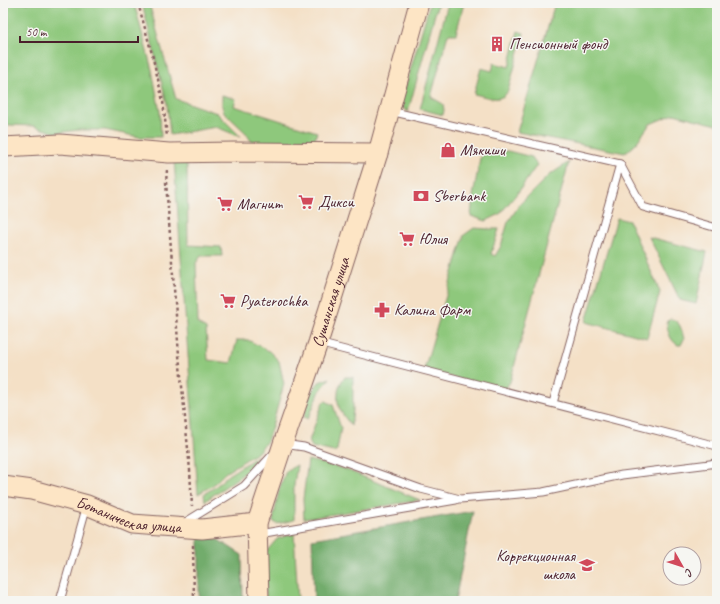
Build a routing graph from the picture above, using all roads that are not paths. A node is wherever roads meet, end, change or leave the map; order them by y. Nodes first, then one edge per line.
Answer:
1 (419, 3) edge
2 (390, 111) junction
3 (3, 146) edge
4 (378, 153) junction
5 (620, 164) junction
6 (717, 228) edge
7 (318, 343) junction
8 (553, 404) junction
9 (283, 444) junction
10 (717, 446) edge
11 (717, 462) edge
12 (3, 486) edge
13 (460, 500) junction
14 (87, 505) junction
15 (187, 524) junction
16 (257, 529) junction
17 (60, 601) edge
18 (259, 601) edge

1 - 2 street, Сушанская улица
2 - 4 street, Сушанская улица
2 - 5 lane
3 - 4 street
4 - 7 street, Сушанская улица
5 - 6 lane
5 - 8 lane
7 - 8 lane
7 - 9 street, Сушанская улица
8 - 10 lane
9 - 13 lane
9 - 15 lane
9 - 16 street, Сушанская улица
11 - 13 lane
12 - 14 street, Ботаническая улица
13 - 16 lane
14 - 15 street, Ботаническая улица
14 - 17 lane
15 - 16 street, Ботаническая улица
16 - 18 street, Сушанская улица

